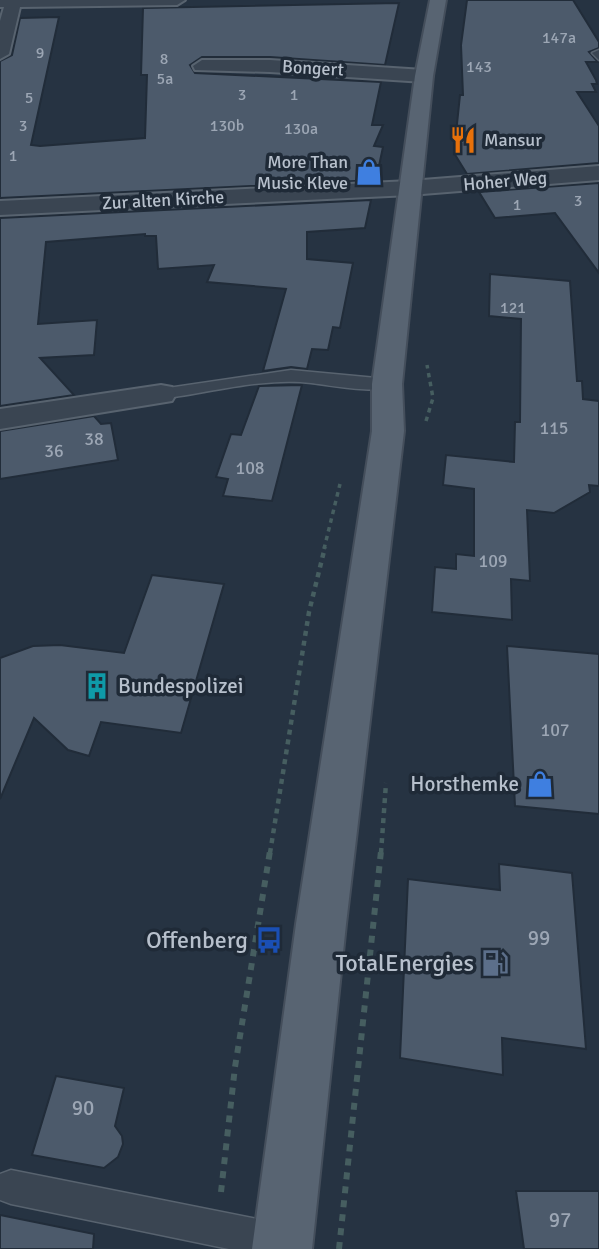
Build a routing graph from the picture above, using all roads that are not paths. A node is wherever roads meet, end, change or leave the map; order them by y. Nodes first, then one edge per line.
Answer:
1 (177, 0) edge
2 (438, 0) edge
3 (6, 3) edge
4 (0, 54) edge
5 (202, 66) dead end
6 (424, 76) junction
7 (599, 173) edge
8 (410, 188) junction
9 (0, 208) edge
10 (387, 384) junction
11 (161, 394) joint
12 (0, 419) edge
13 (10, 1187) dead end
14 (282, 1246) edge

1 - 3 street
2 - 6 main road
3 - 4 street
5 - 6 street, Bongert
6 - 8 main road
7 - 8 street, Hoher Weg
8 - 9 street, Zur alten Kirche
8 - 10 main road
10 - 11 lane
10 - 14 main road
11 - 12 street
13 - 14 lane

